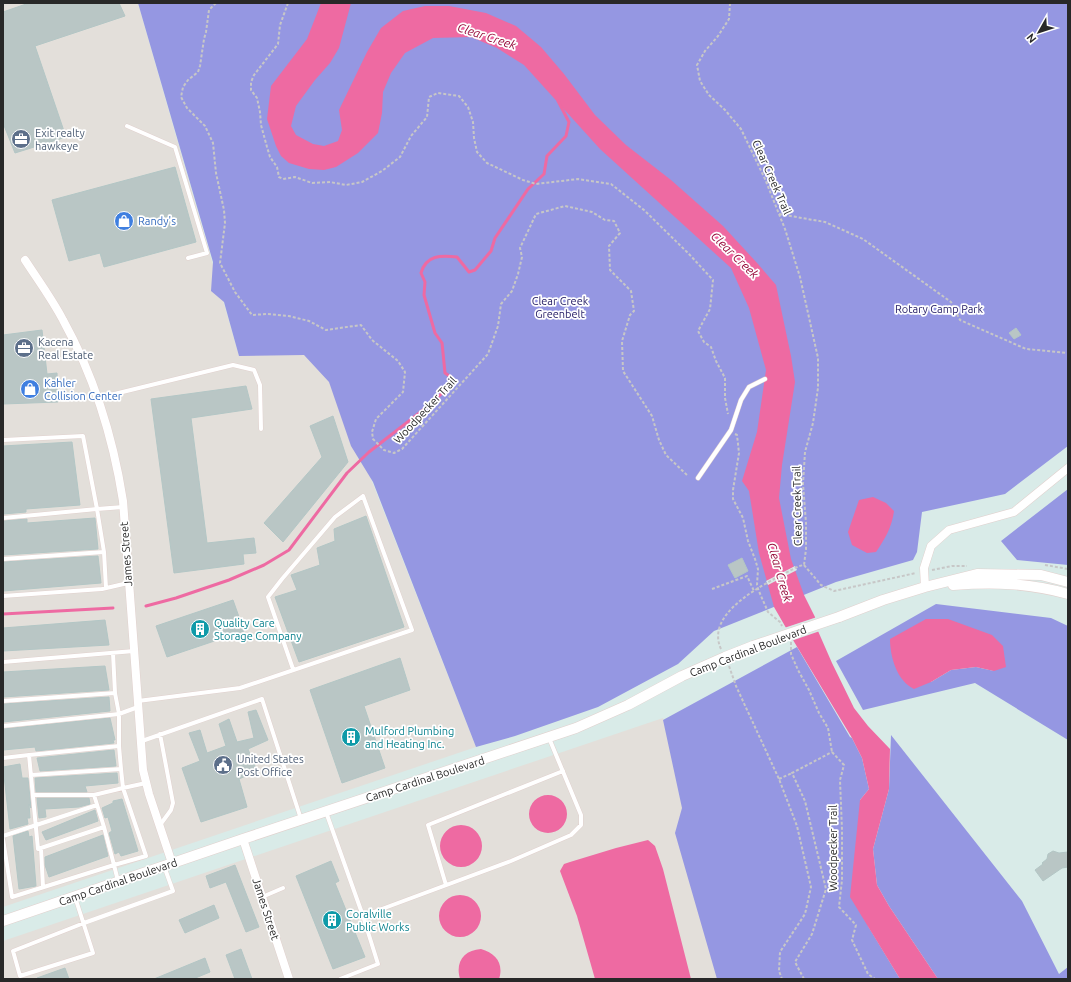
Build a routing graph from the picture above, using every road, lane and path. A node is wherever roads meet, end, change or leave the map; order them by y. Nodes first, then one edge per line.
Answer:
1 (216, 3) edge
2 (288, 3) edge
3 (730, 3) edge
4 (127, 126) dead end
5 (779, 214) junction
6 (188, 258) dead end
7 (25, 260) dead end
8 (1068, 353) edge
9 (765, 379) dead end
10 (97, 398) junction
11 (261, 429) dead end
12 (730, 430) junction
13 (3, 440) edge
14 (1068, 468) edge
15 (687, 476) dead end
16 (698, 478) dead end
17 (123, 506) junction
18 (97, 509) junction
19 (3, 518) edge
20 (104, 552) junction
21 (3, 559) edge
22 (804, 565) junction
23 (1068, 582) edge
24 (128, 583) junction
25 (823, 587) dead end
26 (925, 587) junction
27 (106, 588) junction
28 (712, 589) dead end
29 (758, 589) junction
30 (754, 591) junction
31 (1068, 594) edge
32 (3, 596) edge
33 (784, 628) dead end
34 (790, 640) dead end
35 (134, 651) junction
36 (113, 653) junction
37 (725, 657) junction
38 (3, 662) edge
39 (293, 669) junction
40 (115, 693) junction
41 (3, 701) edge
42 (138, 704) junction
43 (119, 714) junction
44 (3, 726) edge
45 (160, 734) junction
46 (549, 737) junction
47 (142, 741) junction
48 (118, 746) junction
49 (832, 752) junction
50 (29, 755) junction
51 (3, 758) edge
52 (121, 768) junction
53 (563, 771) junction
54 (792, 773) junction
55 (31, 775) junction
56 (779, 779) junction
57 (146, 782) junction
58 (123, 788) junction
59 (94, 795) junction
60 (33, 796) junction
61 (97, 805) junction
62 (326, 812) junction
63 (302, 820) junction
64 (36, 826) junction
65 (160, 826) junction
66 (104, 827) junction
67 (3, 838) edge
68 (243, 839) junction
69 (40, 848) junction
70 (168, 864) junction
71 (114, 866) junction
72 (118, 881) junction
73 (446, 885) junction
74 (43, 887) junction
75 (283, 888) dead end
76 (75, 896) junction
77 (262, 897) junction
78 (363, 916) junction
79 (3, 921) edge
80 (84, 923) junction
81 (289, 979) edge
82 (340, 979) edge
83 (782, 979) edge
84 (804, 979) edge
85 (875, 979) edge

1 - 15 path, Woodpecker Trail
2 - 12 path
3 - 5 path, Clear Creek Trail
4 - 6 lane
5 - 8 path
5 - 22 path, Clear Creek Trail
7 - 10 street, James Street
9 - 12 lane
10 - 11 lane
10 - 17 street, James Street
12 - 16 lane
12 - 29 path
13 - 18 lane
14 - 26 street
17 - 18 lane
17 - 24 street, James Street
18 - 19 lane
18 - 20 lane
20 - 21 lane
20 - 27 lane
22 - 25 path
22 - 29 path
23 - 26 street
24 - 27 lane
24 - 35 street, James Street
26 - 31 street
26 - 37 street, Camp Cardinal Boulevard, bridge
27 - 32 lane
28 - 30 path
29 - 30 path
29 - 33 path
30 - 37 path
34 - 49 path
35 - 36 lane
35 - 42 street, James Street
36 - 38 lane
36 - 40 lane
37 - 46 street, Camp Cardinal Boulevard
37 - 56 path
39 - 39 lane
39 - 42 lane
40 - 41 lane
40 - 43 lane
42 - 43 lane
42 - 47 street, James Street
43 - 44 lane
43 - 48 lane
45 - 47 lane
45 - 63 lane
45 - 65 lane
46 - 53 lane
46 - 62 street, Camp Cardinal Boulevard
47 - 57 street, James Street
48 - 50 lane
48 - 52 lane
49 - 54 path
49 - 85 path, Woodpecker Trail
50 - 51 lane
50 - 55 lane
52 - 55 lane
52 - 58 lane
53 - 73 lane
53 - 73 lane
54 - 56 path
54 - 84 path, Woodpecker Trail
55 - 60 lane
56 - 83 path
57 - 58 lane
57 - 65 street, James Street
58 - 59 lane
58 - 71 lane
59 - 60 lane
59 - 61 lane
60 - 64 lane
61 - 64 lane
61 - 66 lane
62 - 63 street, Camp Cardinal Boulevard
62 - 78 lane
63 - 68 street, Camp Cardinal Boulevard
64 - 67 lane
64 - 69 lane
65 - 70 street, James Street
66 - 69 lane
66 - 71 lane
67 - 74 lane
68 - 70 street, Camp Cardinal Boulevard
68 - 77 street, James Street
69 - 74 lane
70 - 72 street, Camp Cardinal Boulevard
70 - 80 lane
71 - 72 lane
71 - 74 lane
72 - 76 street, Camp Cardinal Boulevard
73 - 78 lane
75 - 77 lane
76 - 79 street, Camp Cardinal Boulevard
76 - 80 lane
77 - 81 street, James Street
78 - 82 lane
80 - 80 lane

